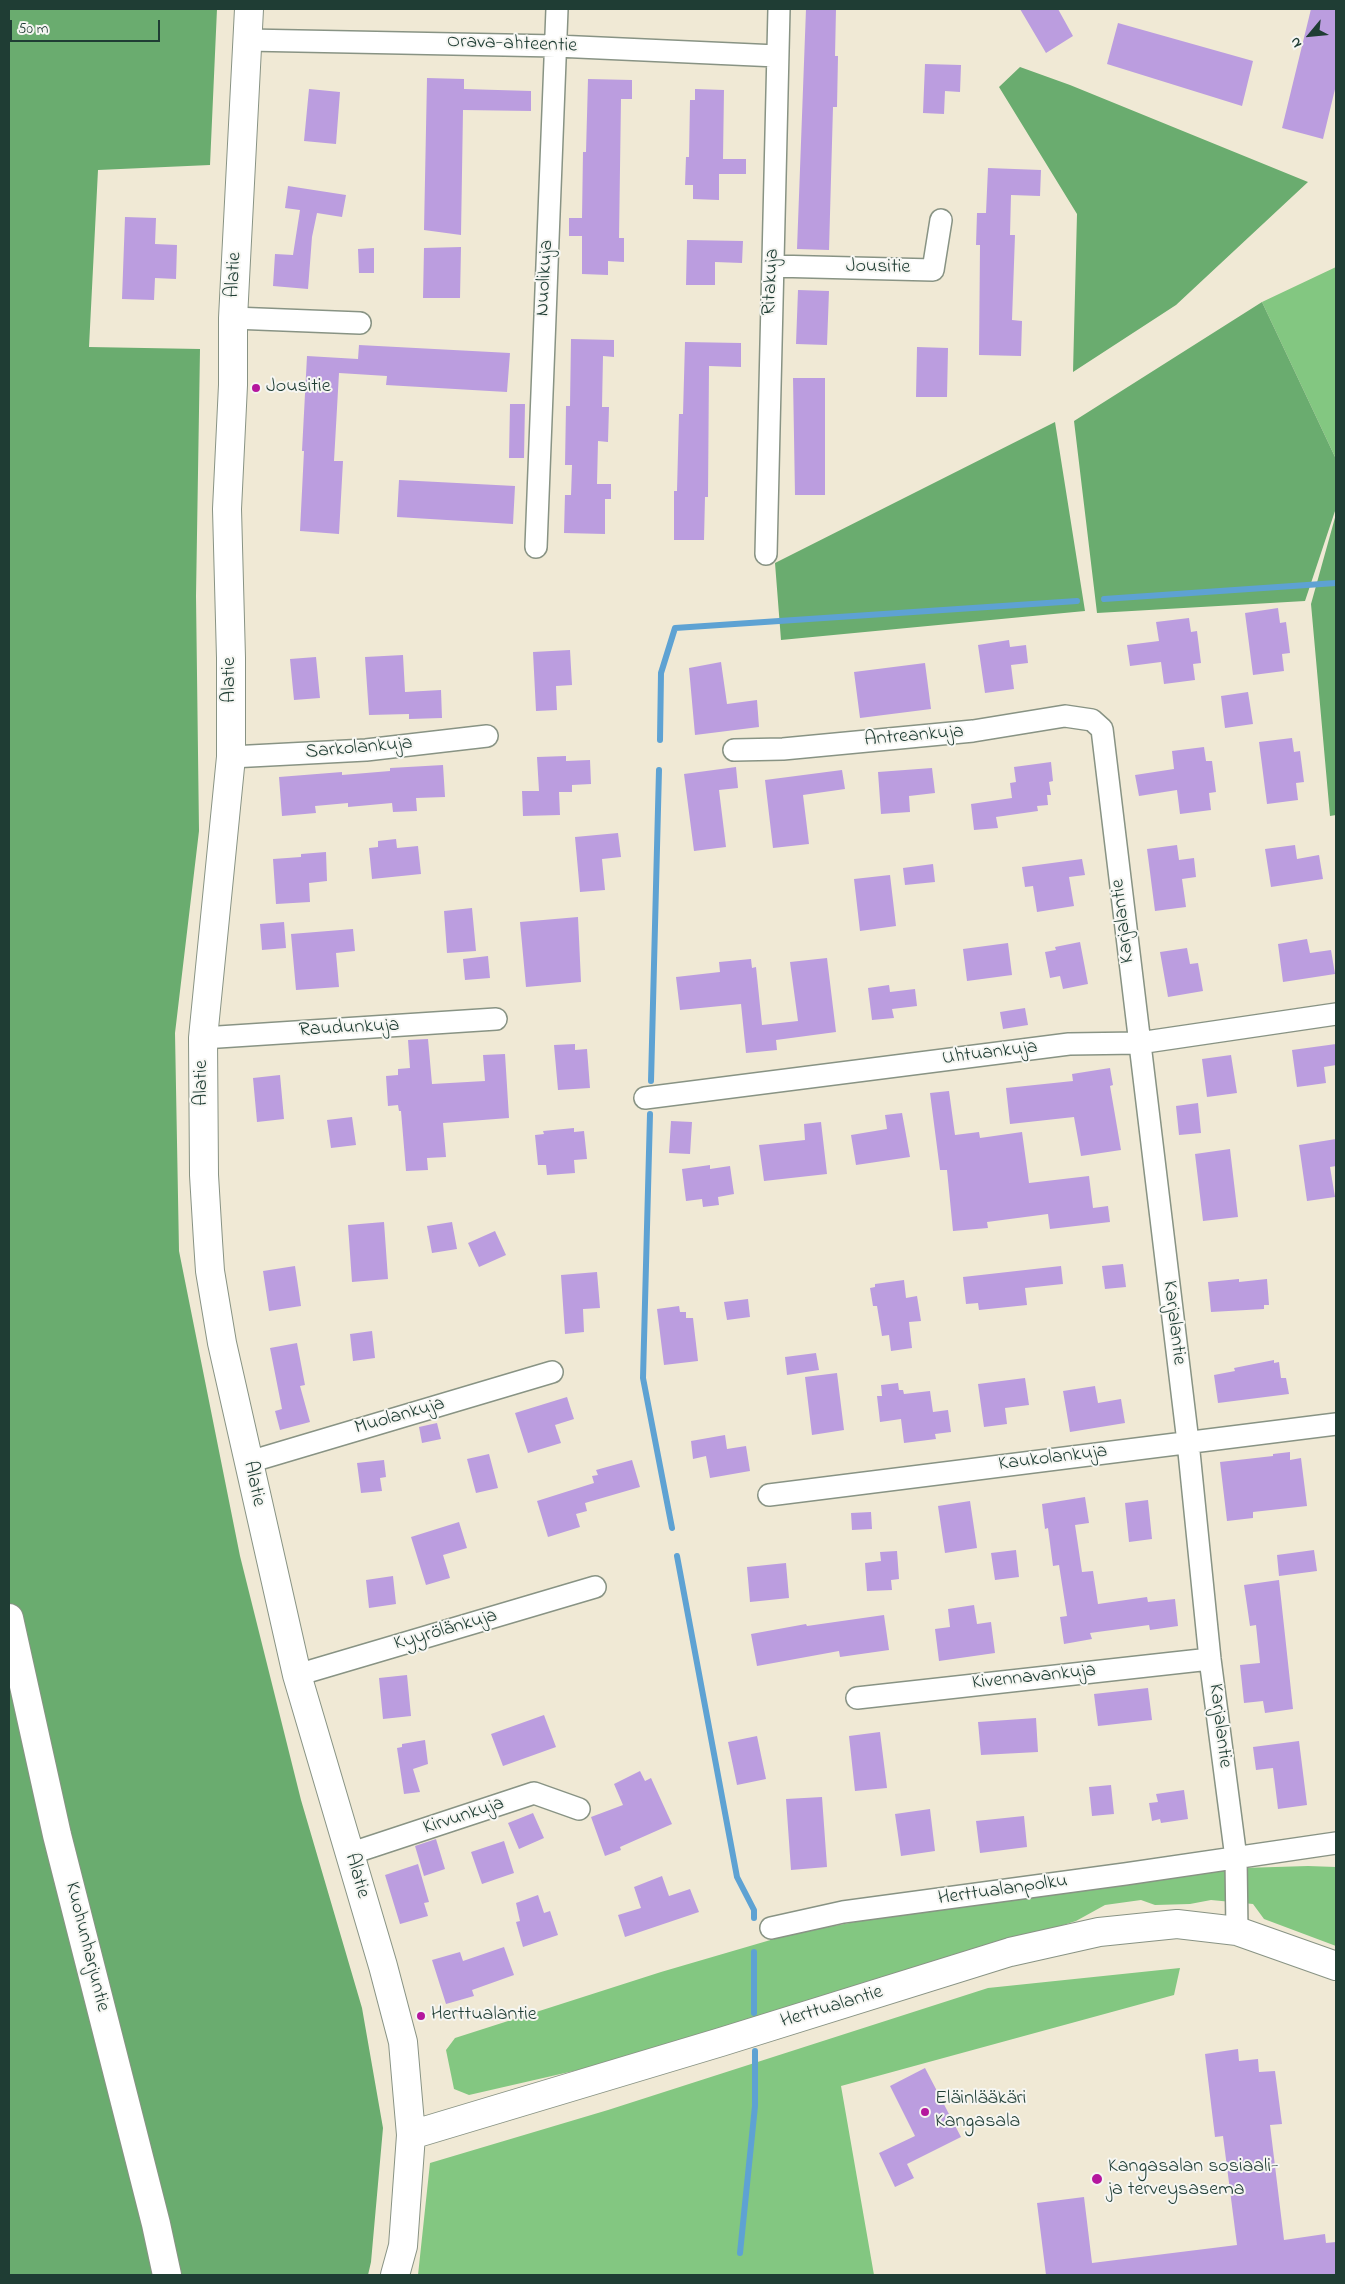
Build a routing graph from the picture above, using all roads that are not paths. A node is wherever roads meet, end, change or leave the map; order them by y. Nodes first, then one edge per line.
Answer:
1 (249, 9) edge
2 (557, 9) edge
3 (779, 9) edge
4 (247, 40) junction
5 (556, 46) junction
6 (777, 56) junction
7 (941, 220) dead end
8 (773, 266) junction
9 (233, 318) junction
10 (360, 323) dead end
11 (536, 547) dead end
12 (766, 554) dead end
13 (1092, 720) joint
14 (488, 736) dead end
15 (734, 750) dead end
16 (231, 757) junction
17 (1336, 1014) edge
18 (496, 1019) dead end
19 (203, 1038) junction
20 (1139, 1043) junction
21 (645, 1098) dead end
22 (552, 1372) dead end
23 (1336, 1424) edge
24 (1188, 1442) junction
25 (248, 1462) junction
26 (769, 1495) dead end
27 (595, 1587) dead end
28 (9, 1618) edge
29 (1210, 1658) junction
30 (297, 1675) junction
31 (857, 1698) dead end
32 (579, 1809) dead end
33 (1336, 1843) edge
34 (350, 1854) junction
35 (1236, 1858) junction
36 (771, 1928) dead end
37 (1237, 1931) junction
38 (1336, 1966) edge
39 (410, 2135) junction
40 (167, 2275) edge
41 (395, 2275) edge

1 - 4 street, Alatie
2 - 5 street, Nuolikuja
3 - 6 street, Ritakuja
4 - 5 street, Orava-ahteentie
4 - 9 street, Alatie
5 - 6 street, Orava-ahteentie
5 - 11 street, Nuolikuja
6 - 8 street, Ritakuja
7 - 8 street, Jousitie
8 - 12 street, Ritakuja
9 - 10 street
9 - 16 street, Alatie
13 - 15 street, Antreankuja
13 - 20 street, Karjalantie
14 - 16 street, Sarkolankuja
16 - 19 street, Alatie
17 - 20 street, Uhtuankuja
18 - 19 street, Raudunkuja
19 - 25 street, Alatie
20 - 21 street, Uhtuankuja
20 - 24 street, Karjalantie
22 - 25 street, Muolankuja
23 - 24 street, Kaukolankuja
24 - 26 street, Kaukolankuja
24 - 29 street, Karjalantie
25 - 30 street, Alatie
27 - 30 street, Kyyrölänkuja
28 - 40 street, Kuohunharjuntie
29 - 31 street, Kivennavankuja
29 - 35 street, Karjalantie
30 - 34 street, Alatie
32 - 34 street, Kirvunkuja
33 - 35 street, Herttualanpolku
34 - 39 street, Alatie
35 - 36 street, Herttualanpolku
35 - 37 street, Karjalantie
37 - 38 street, Herttualantie
37 - 39 street, Herttualantie
39 - 41 street

